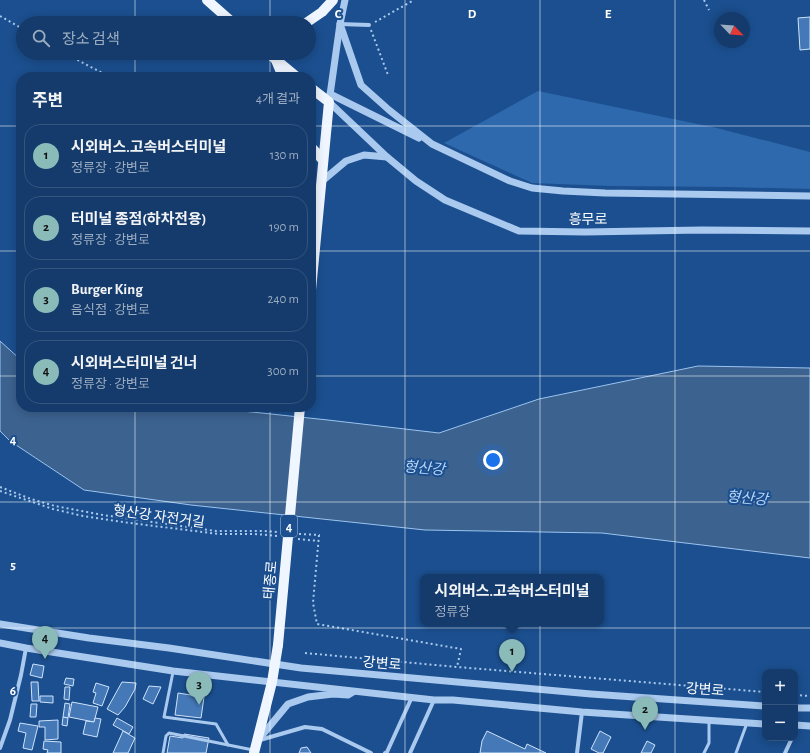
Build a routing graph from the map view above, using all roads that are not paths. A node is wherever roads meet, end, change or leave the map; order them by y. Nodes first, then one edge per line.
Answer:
1 (207, 0) edge
2 (333, 0) edge
3 (345, 0) edge
4 (225, 16) edge
5 (316, 16) edge
6 (340, 24) junction
7 (369, 25) road end
8 (276, 60) joint
9 (281, 72) edge
10 (292, 72) edge
11 (316, 91) edge
12 (327, 98) junction
13 (432, 144) junction
14 (316, 152) edge
15 (387, 157) junction
16 (323, 160) junction
17 (321, 182) junction
18 (810, 196) edge
19 (810, 231) edge
20 (316, 236) edge
21 (300, 412) edge
22 (0, 624) edge
23 (0, 643) edge
24 (26, 648) junction
25 (274, 664) junction
26 (173, 671) junction
27 (272, 682) junction
28 (354, 691) junction
29 (412, 697) junction
30 (434, 700) junction
31 (762, 706) edge
32 (798, 708) edge
33 (810, 708) edge
34 (582, 712) junction
35 (709, 720) junction
36 (747, 723) junction
37 (762, 724) edge
38 (810, 726) edge
39 (798, 727) edge
40 (791, 741) edge
41 (228, 745) junction
42 (0, 748) edge
43 (255, 748) edge
44 (164, 753) edge
45 (372, 753) edge
46 (384, 753) edge
47 (410, 753) edge
48 (578, 753) edge
49 (704, 753) edge
50 (736, 753) edge
51 (785, 753) edge

1 - 4 main road
2 - 5 main road
3 - 6 street
6 - 7 street
6 - 12 street
6 - 13 street, 흥무로
8 - 9 main road
8 - 10 main road
11 - 12 main road
12 - 13 street, 흥무로
12 - 15 street, 흥무로
12 - 16 main road
13 - 18 street, 흥무로
14 - 16 main road
15 - 17 street
15 - 19 street, 흥무로
16 - 17 main road
17 - 20 main road
21 - 25 main road, 태종로 / 4, bridge
22 - 25 street, 강변로
23 - 24 street
24 - 26 street
24 - 42 street
25 - 27 main road, 태종로 / 4
25 - 31 street, 강변로
26 - 27 street
26 - 41 lane
27 - 28 street
27 - 43 main road, 태종로 / 4
28 - 29 street
28 - 43 street
29 - 30 street
29 - 46 street
30 - 34 street
30 - 47 street
32 - 33 street
34 - 35 street
34 - 48 street
35 - 36 street
35 - 49 lane
36 - 37 street
36 - 50 lane
38 - 39 street
40 - 51 street
41 - 43 lane
41 - 44 lane
43 - 45 street

